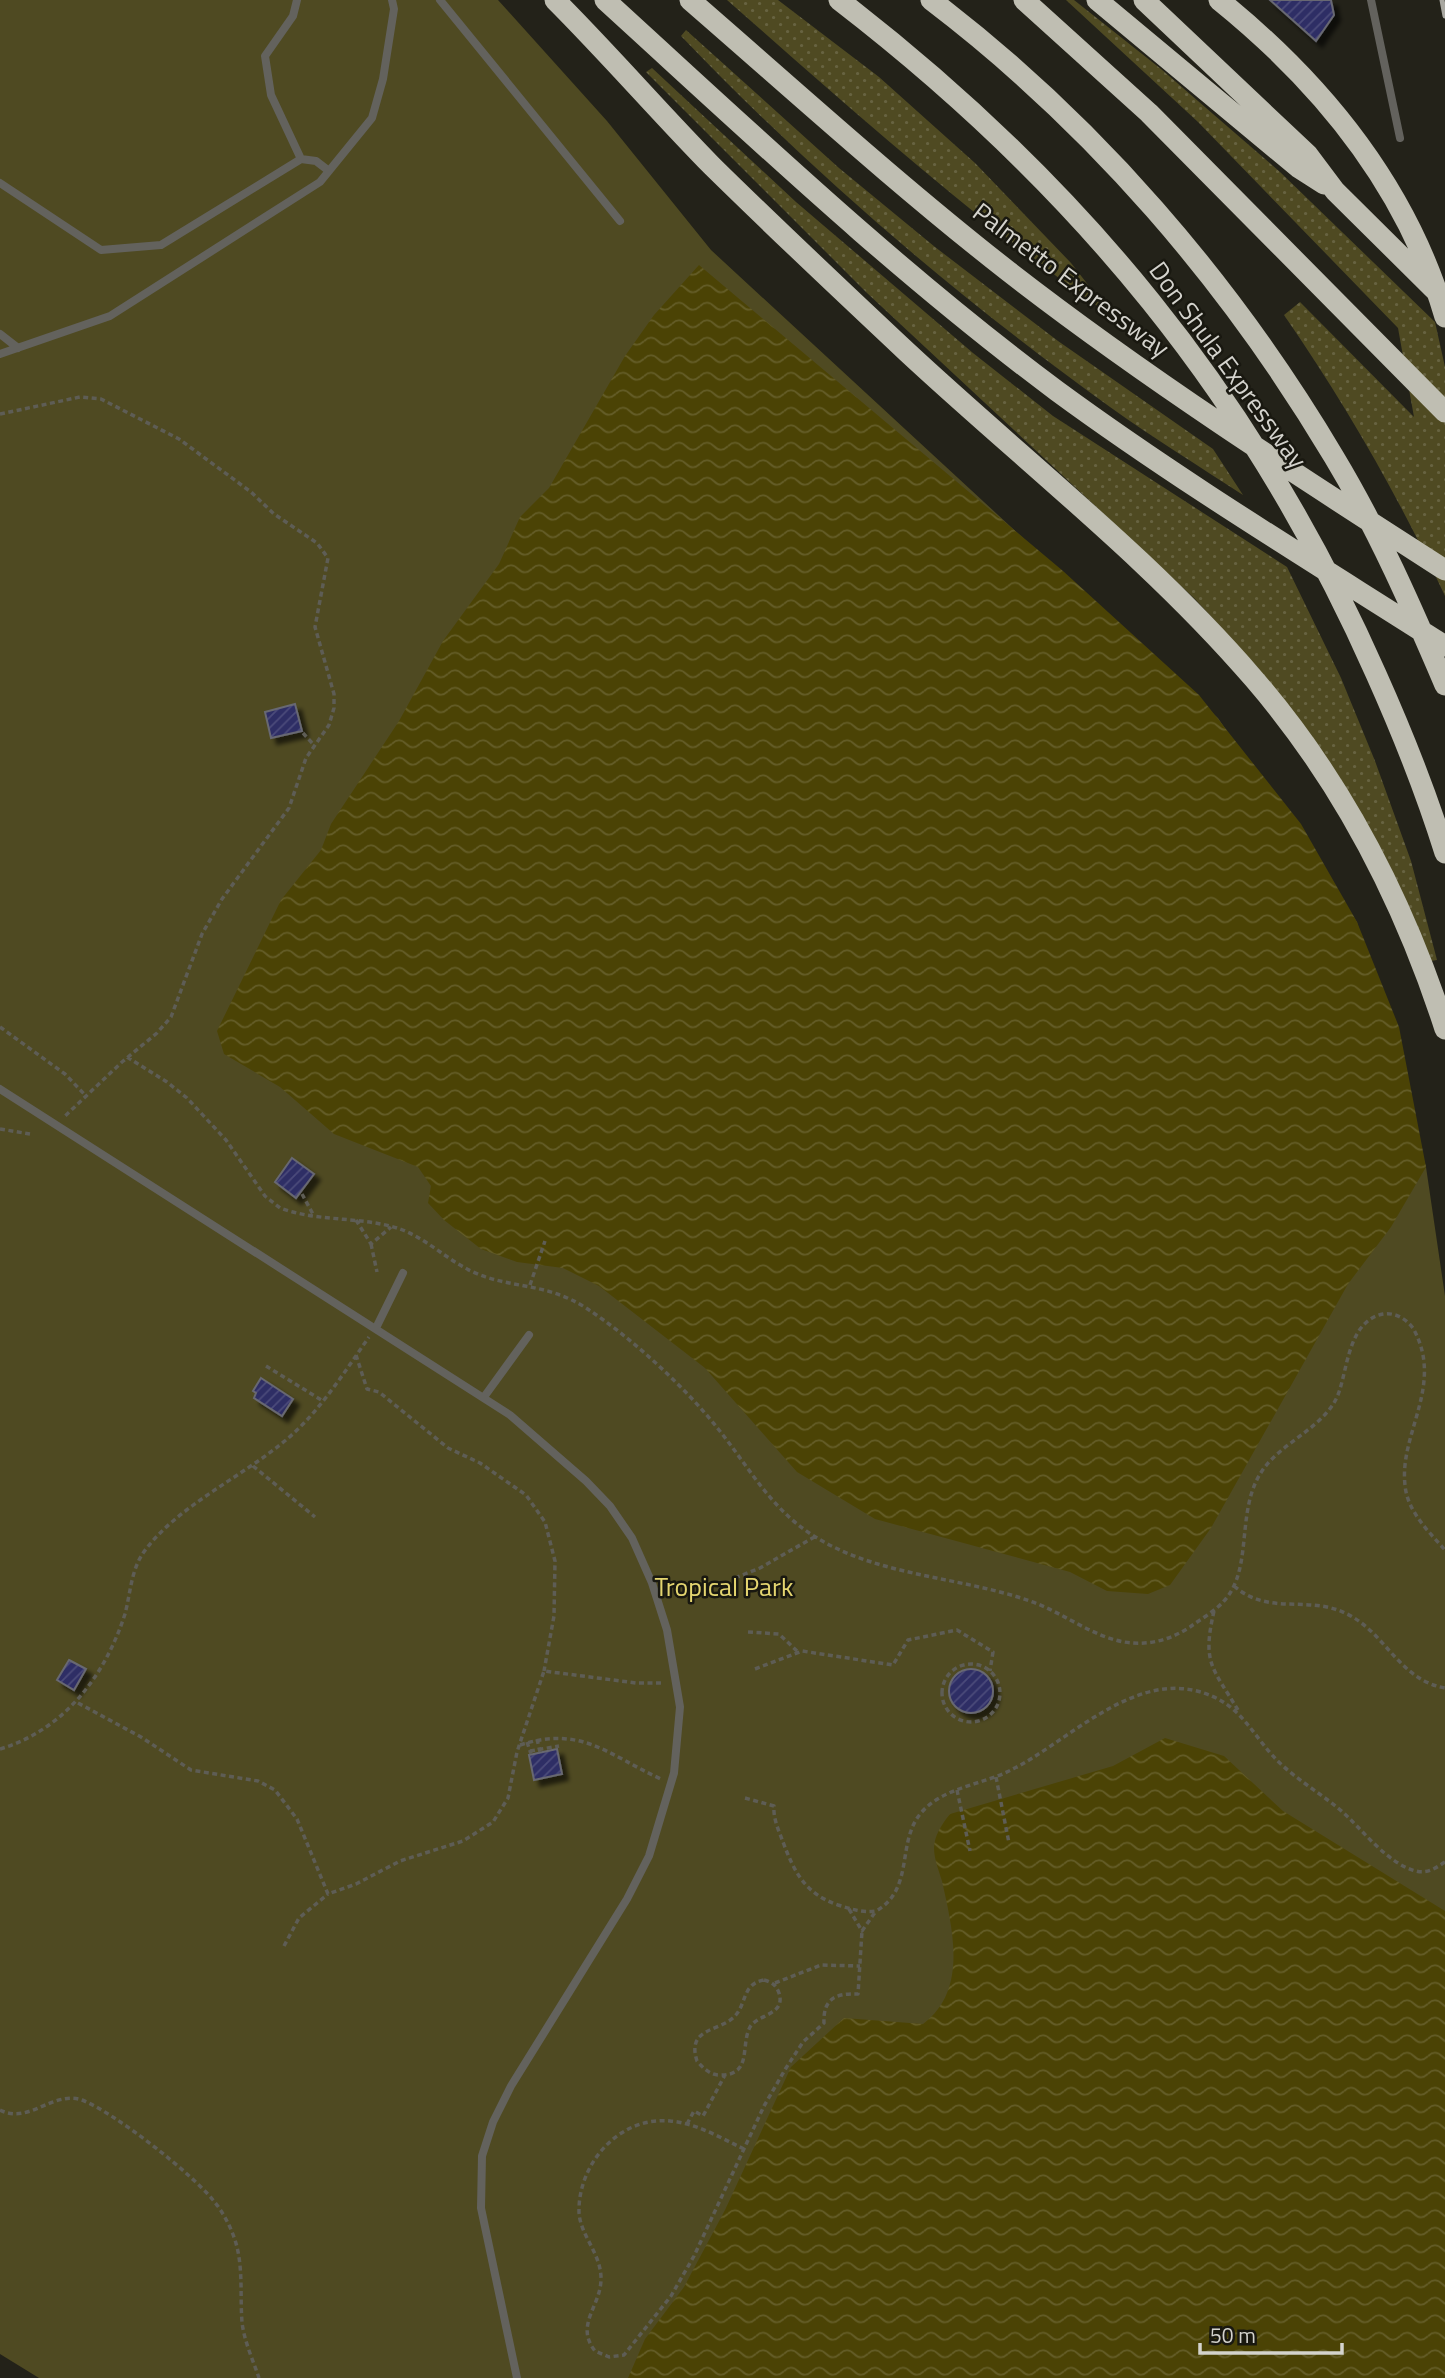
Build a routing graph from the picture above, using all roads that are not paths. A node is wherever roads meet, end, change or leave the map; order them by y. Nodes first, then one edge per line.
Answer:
1 (297, 0) edge
2 (392, 0) edge
3 (440, 0) edge
4 (555, 0) edge
5 (605, 0) edge
6 (690, 0) edge
7 (839, 0) edge
8 (931, 0) edge
9 (1024, 0) edge
10 (1097, 0) edge
11 (1144, 0) edge
12 (1219, 0) edge
13 (1371, 0) edge
14 (1400, 138) dead end
15 (301, 159) junction
16 (329, 171) junction
17 (0, 183) edge
18 (1335, 191) junction
19 (620, 221) dead end
20 (1445, 300) edge
21 (1445, 317) edge
22 (0, 334) edge
23 (18, 348) junction
24 (0, 354) edge
25 (1445, 412) edge
26 (1445, 570) edge
27 (1445, 646) edge
28 (1445, 685) edge
29 (1445, 853) edge
30 (1445, 1030) edge
31 (0, 1089) edge
32 (403, 1273) dead end
33 (376, 1328) junction
34 (529, 1335) dead end
35 (484, 1397) junction
36 (517, 2378) edge

1 - 15 lane
2 - 16 lane
3 - 19 lane
4 - 30 highway
5 - 27 highway
6 - 26 highway, Palmetto Expressway
7 - 29 highway, Don Shula Expressway
8 - 28 highway, Don Shula Expressway
9 - 25 highway
10 - 18 highway
11 - 18 highway
12 - 21 highway
13 - 14 lane
15 - 16 lane
15 - 17 lane
16 - 23 lane
18 - 20 highway
22 - 23 lane
23 - 24 lane
31 - 33 lane
32 - 33 lane
33 - 35 lane
34 - 35 lane
35 - 36 lane

